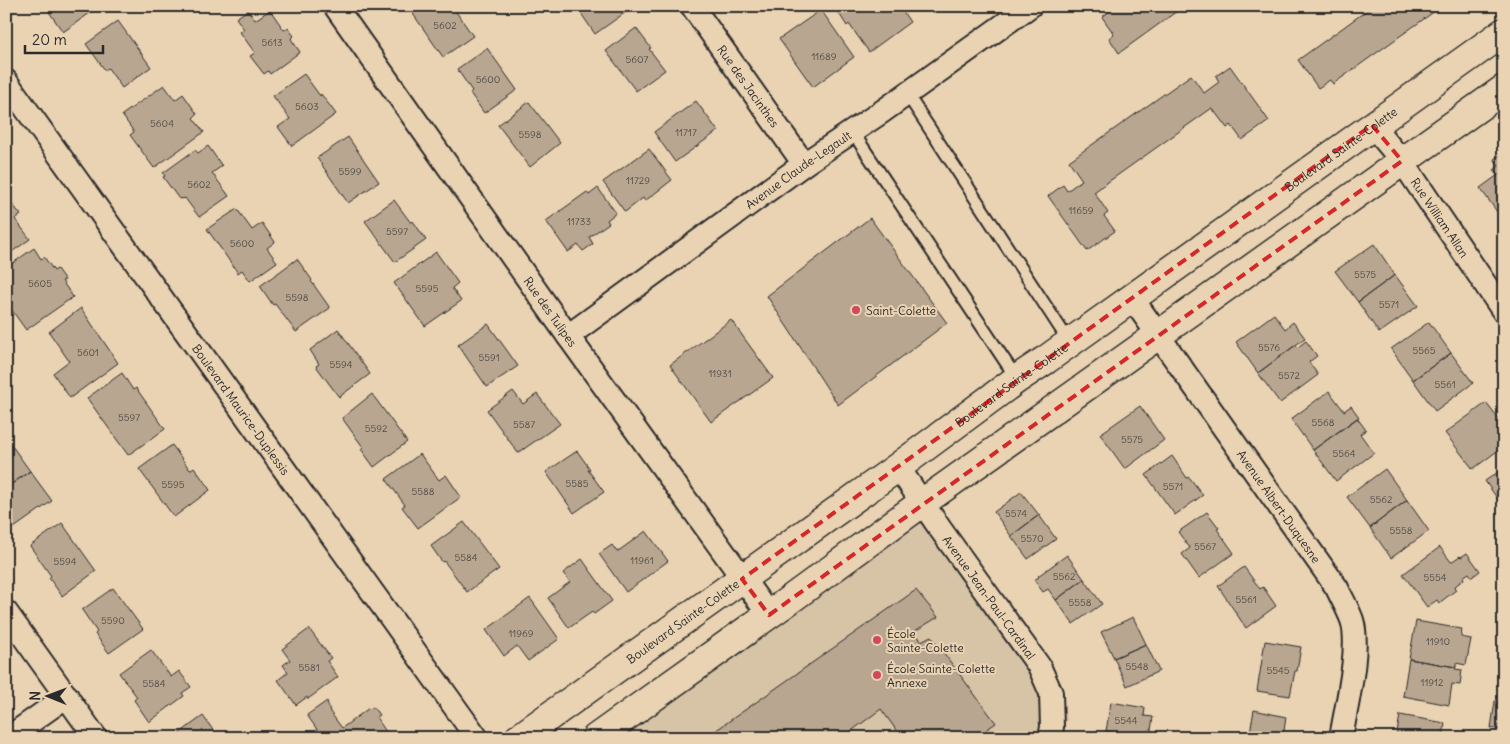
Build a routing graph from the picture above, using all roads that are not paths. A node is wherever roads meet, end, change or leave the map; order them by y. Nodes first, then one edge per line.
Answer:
1 (335, 6) edge
2 (692, 6) edge
3 (1030, 6) edge
4 (1504, 32) edge
5 (6, 81) edge
6 (1504, 89) edge
7 (907, 94) junction
8 (1372, 125) junction
9 (852, 131) junction
10 (1402, 161) junction
11 (804, 164) junction
12 (1132, 298) junction
13 (1504, 312) edge
14 (568, 336) junction
15 (1158, 336) junction
16 (1070, 343) junction
17 (1017, 379) junction
18 (898, 467) junction
19 (922, 503) junction
20 (742, 579) junction
21 (6, 612) edge
22 (769, 615) junction
23 (67, 696) junction
24 (8, 738) edge
25 (96, 738) edge
26 (477, 738) edge
27 (519, 738) edge
28 (596, 738) edge
29 (1050, 738) edge
30 (1341, 738) edge

1 - 14 street, Rue des Tulipes
2 - 11 street, Rue des Jacinthes
3 - 7 street, Avenue Claude-Legault
4 - 8 street, Boulevard Sainte-Colette
5 - 26 street, Boulevard Maurice-Duplessis
6 - 10 street
7 - 9 street, Avenue Claude-Legault
7 - 16 lane
8 - 10 street, Rue William Allan
8 - 12 street, Boulevard Sainte-Colette
9 - 11 street, Avenue Claude-Legault
9 - 17 lane
10 - 13 street, Rue William Allan
10 - 15 street
11 - 14 street, Avenue Claude-Legault
12 - 15 street, Avenue Albert-Duquesne
12 - 16 street, Boulevard Sainte-Colette
14 - 20 street, Rue des Tulipes
15 - 19 street
15 - 30 street, Avenue Albert-Duquesne
16 - 17 street, Boulevard Sainte-Colette
17 - 18 street, Boulevard Sainte-Colette
18 - 19 street, Avenue Jean-Paul-Cardinal
18 - 20 street, Boulevard Sainte-Colette
19 - 22 street
19 - 29 street, Avenue Jean-Paul-Cardinal
20 - 22 street, Rue des Tulipes
20 - 27 street, Boulevard Sainte-Colette
21 - 23 street
22 - 28 street
23 - 24 street
23 - 25 street

